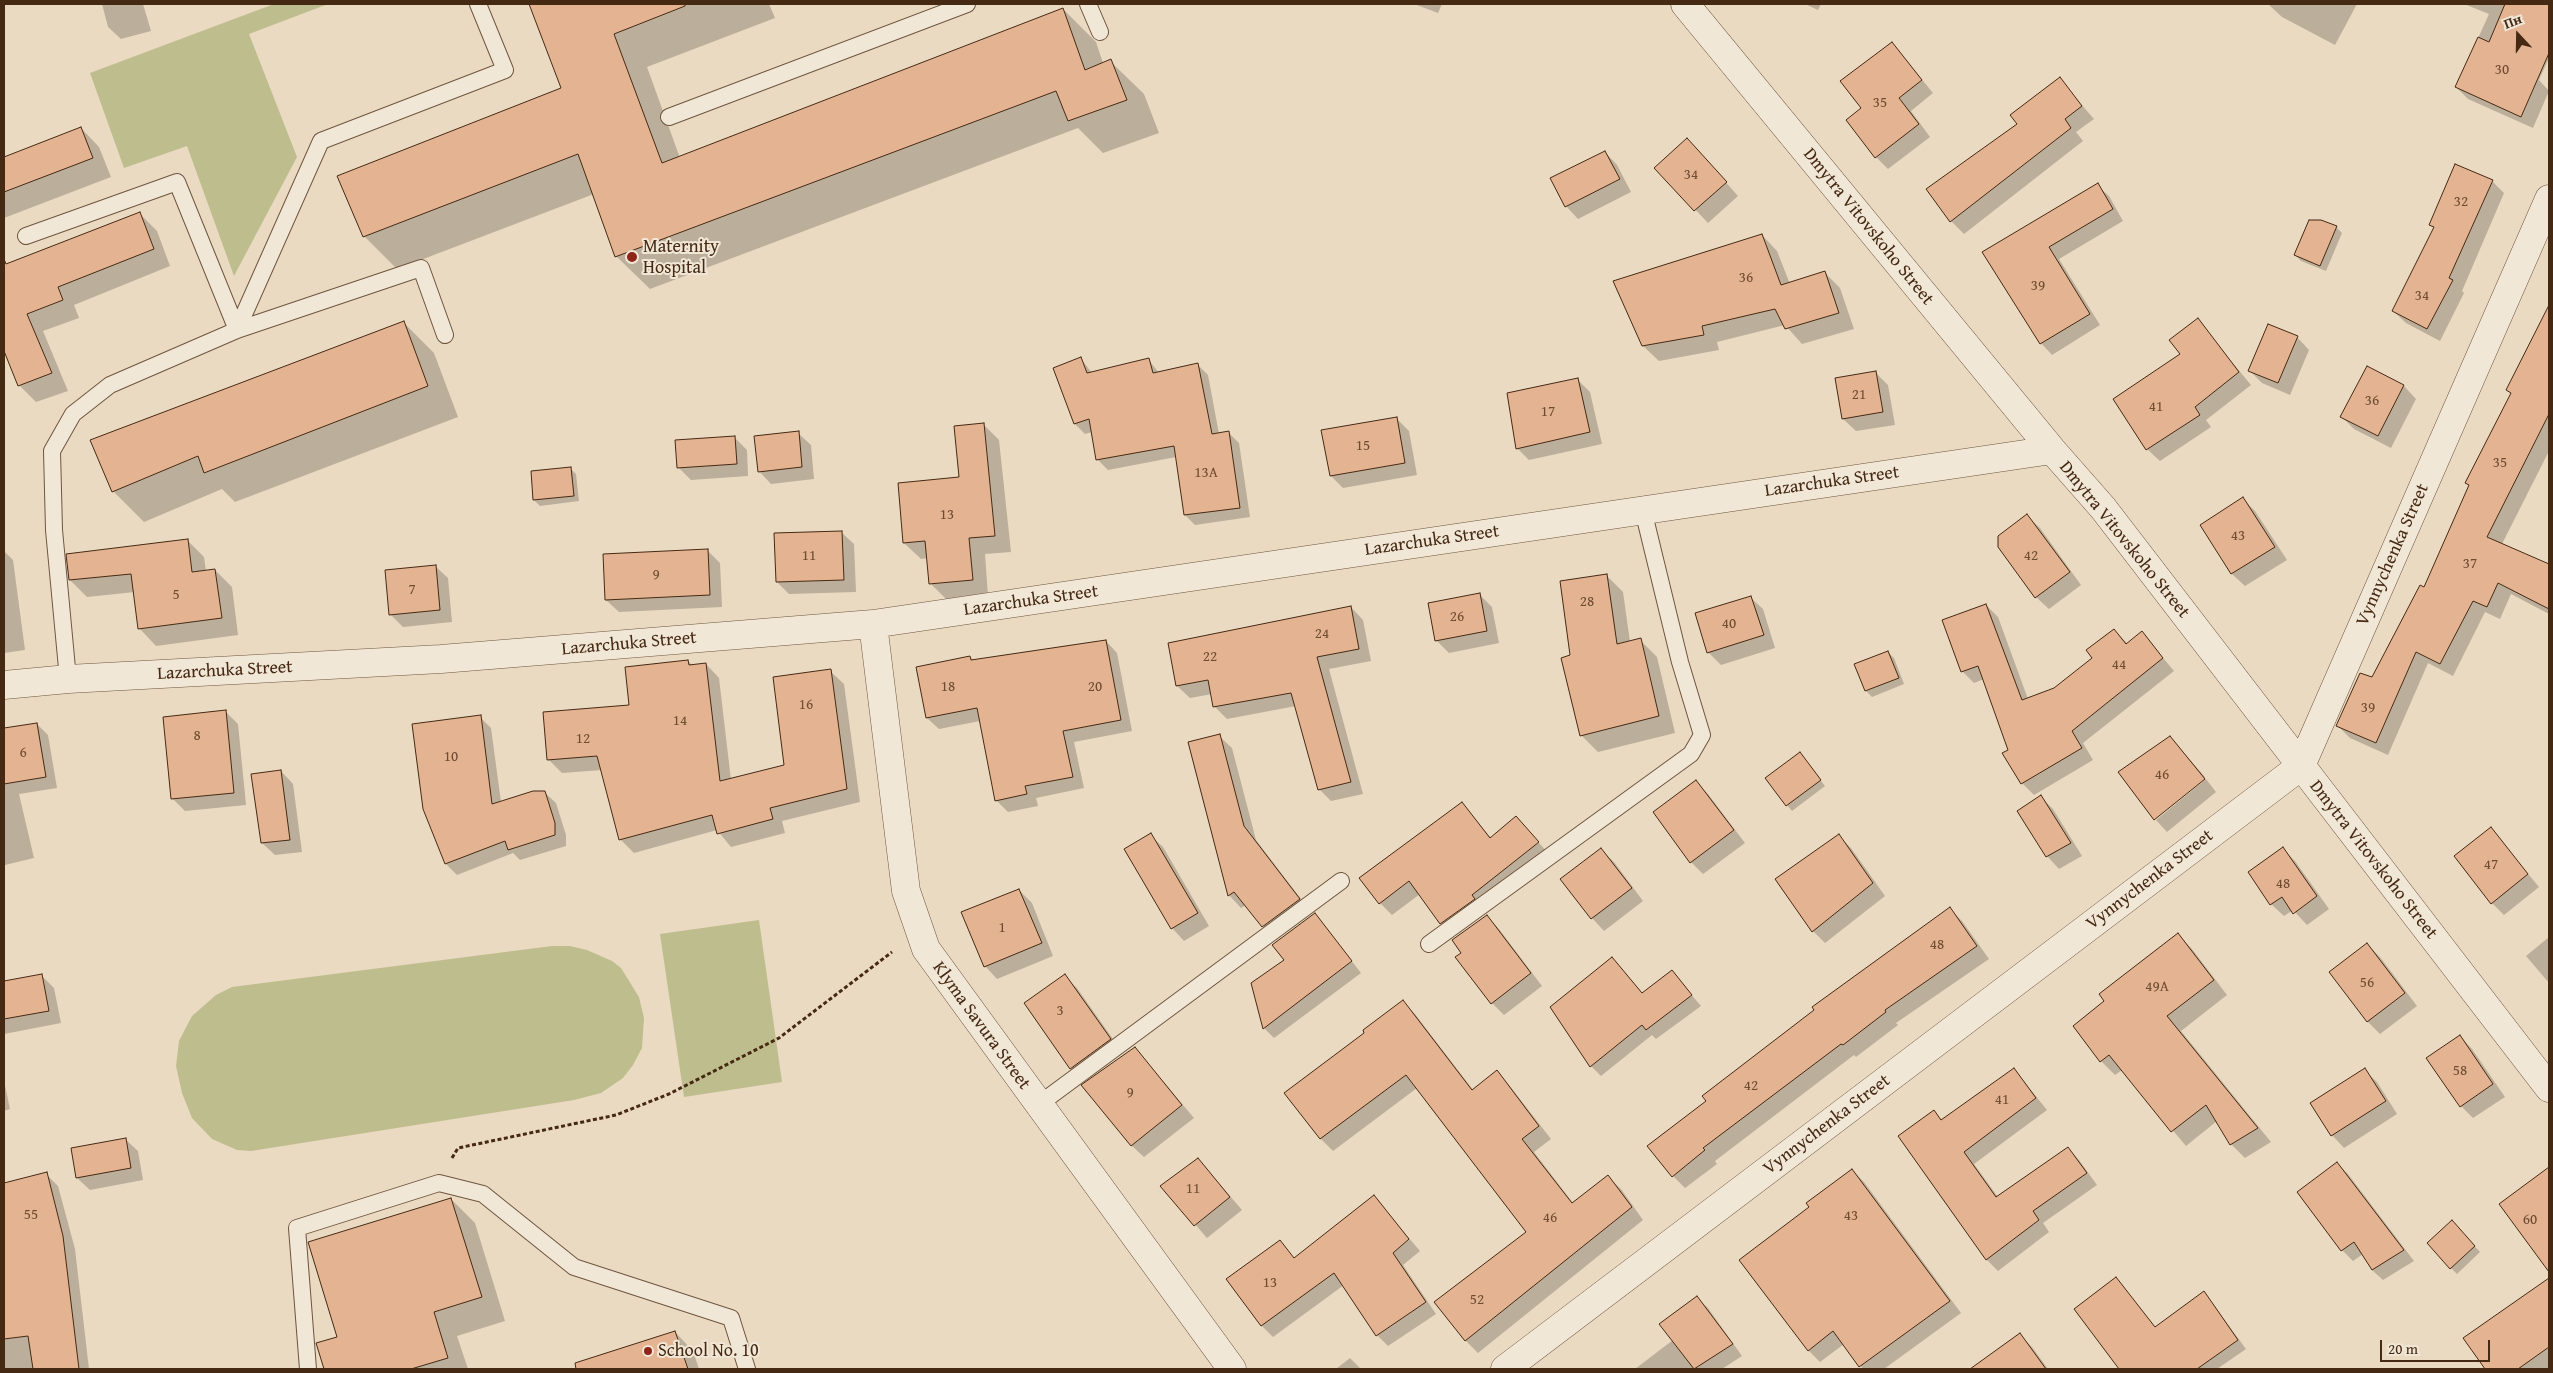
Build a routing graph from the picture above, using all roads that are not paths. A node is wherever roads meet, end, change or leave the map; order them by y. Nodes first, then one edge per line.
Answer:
1 (478, 4) edge
2 (968, 4) edge
3 (1088, 4) edge
4 (1685, 4) edge
5 (937, 9) edge
6 (1100, 32) dead end
7 (669, 117) dead end
8 (2549, 198) edge
9 (26, 236) dead end
10 (237, 330) junction
11 (445, 335) dead end
12 (2052, 450) junction
13 (1644, 510) junction
14 (873, 624) junction
15 (68, 679) junction
16 (4, 685) edge
17 (2301, 766) junction
18 (1341, 881) dead end
19 (1428, 944) dead end
20 (2549, 1088) edge
21 (1038, 1105) junction
22 (308, 1369) edge
23 (747, 1369) edge
24 (1232, 1369) edge
25 (1505, 1369) edge

1 - 10 lane
2 - 5 lane
3 - 6 lane
4 - 12 street, Dmytra Vitovskoho Street
5 - 7 lane
8 - 17 street, Vynnychenka Street
9 - 10 lane
10 - 11 lane
10 - 15 lane
12 - 13 street, Lazarchuka Street
12 - 17 street, Dmytra Vitovskoho Street
13 - 14 street, Lazarchuka Street
13 - 19 lane
14 - 15 street, Lazarchuka Street
14 - 21 street, Klyma Savura Street
15 - 16 street, Lazarchuka Street
17 - 20 street, Dmytra Vitovskoho Street
17 - 25 street, Vynnychenka Street
18 - 21 lane
21 - 24 street, Klyma Savura Street
22 - 23 lane

